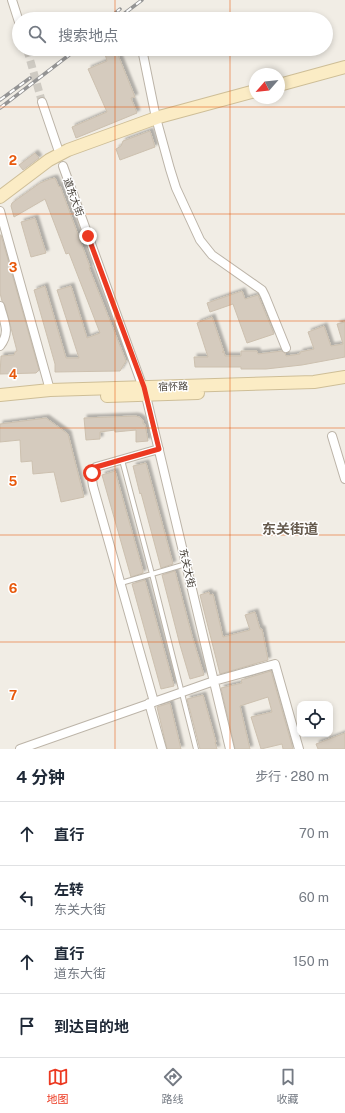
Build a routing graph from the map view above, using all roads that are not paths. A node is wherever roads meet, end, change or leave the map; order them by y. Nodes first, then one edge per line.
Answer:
1 (12, 0) edge
2 (16, 12) edge
3 (143, 56) edge
4 (345, 67) edge
5 (285, 83) edge
6 (249, 93) edge
7 (42, 102) tunnel mouth
8 (156, 118) junction
9 (58, 149) dead end
10 (63, 166) dead end
11 (0, 198) edge
12 (0, 211) edge
13 (0, 306) edge
14 (0, 346) edge
15 (286, 348) dead end
16 (345, 377) edge
17 (345, 385) edge
18 (50, 390) junction
19 (145, 391) junction
20 (0, 395) edge
21 (0, 402) edge
22 (332, 436) dead end
23 (159, 449) junction
24 (122, 460) junction
25 (345, 479) edge
26 (187, 564) junction
27 (152, 574) junction
28 (121, 583) junction
29 (214, 681) junction
30 (181, 692) junction
31 (152, 702) junction
32 (20, 749) edge
33 (162, 749) edge
34 (196, 749) edge
35 (230, 749) edge
36 (299, 749) edge

1 - 2 street
3 - 8 street
4 - 5 main road
6 - 8 main road
7 - 9 street
8 - 11 main road
8 - 15 street
10 - 19 street, 道东大街
12 - 18 street
13 - 14 street
16 - 19 main road, 宿怀路
17 - 19 main road, 宿怀路
18 - 19 main road, 宿怀路
18 - 20 main road, 宿怀路
19 - 21 main road, 宿怀路
19 - 23 street, 东关大街
22 - 25 street
23 - 24 street
23 - 26 street, 东关大街
24 - 27 lane
24 - 28 street
26 - 27 lane
26 - 29 street, 东关大街
27 - 28 lane
27 - 30 lane
28 - 31 street
29 - 30 street
29 - 35 street, 东关大街
29 - 36 street
30 - 31 street
30 - 34 lane
31 - 32 street
31 - 33 street

